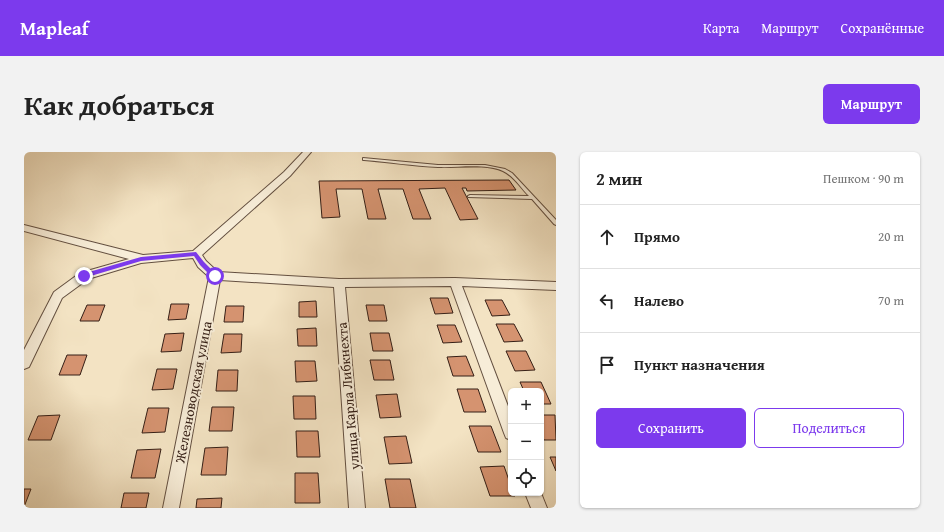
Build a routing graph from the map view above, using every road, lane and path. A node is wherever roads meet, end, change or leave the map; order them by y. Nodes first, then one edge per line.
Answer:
1 (307, 152) edge
2 (364, 159) dead end
3 (470, 196) dead end
4 (534, 198) junction
5 (556, 222) edge
6 (24, 228) edge
7 (196, 254) junction
8 (141, 259) junction
9 (215, 276) junction
10 (455, 282) junction
11 (339, 283) junction
12 (556, 286) edge
13 (24, 363) edge
14 (508, 425) edge
15 (534, 496) edge
16 (171, 508) edge
17 (357, 508) edge
18 (539, 508) edge

1 - 7 street
2 - 4 lane
3 - 4 lane
4 - 5 lane
6 - 8 street
7 - 8 street
7 - 9 street
8 - 13 street
9 - 11 street
9 - 16 street, Железноводская улица
10 - 11 street
10 - 12 street
10 - 14 street
11 - 17 street, улица Карла Либкнехта
15 - 18 street

